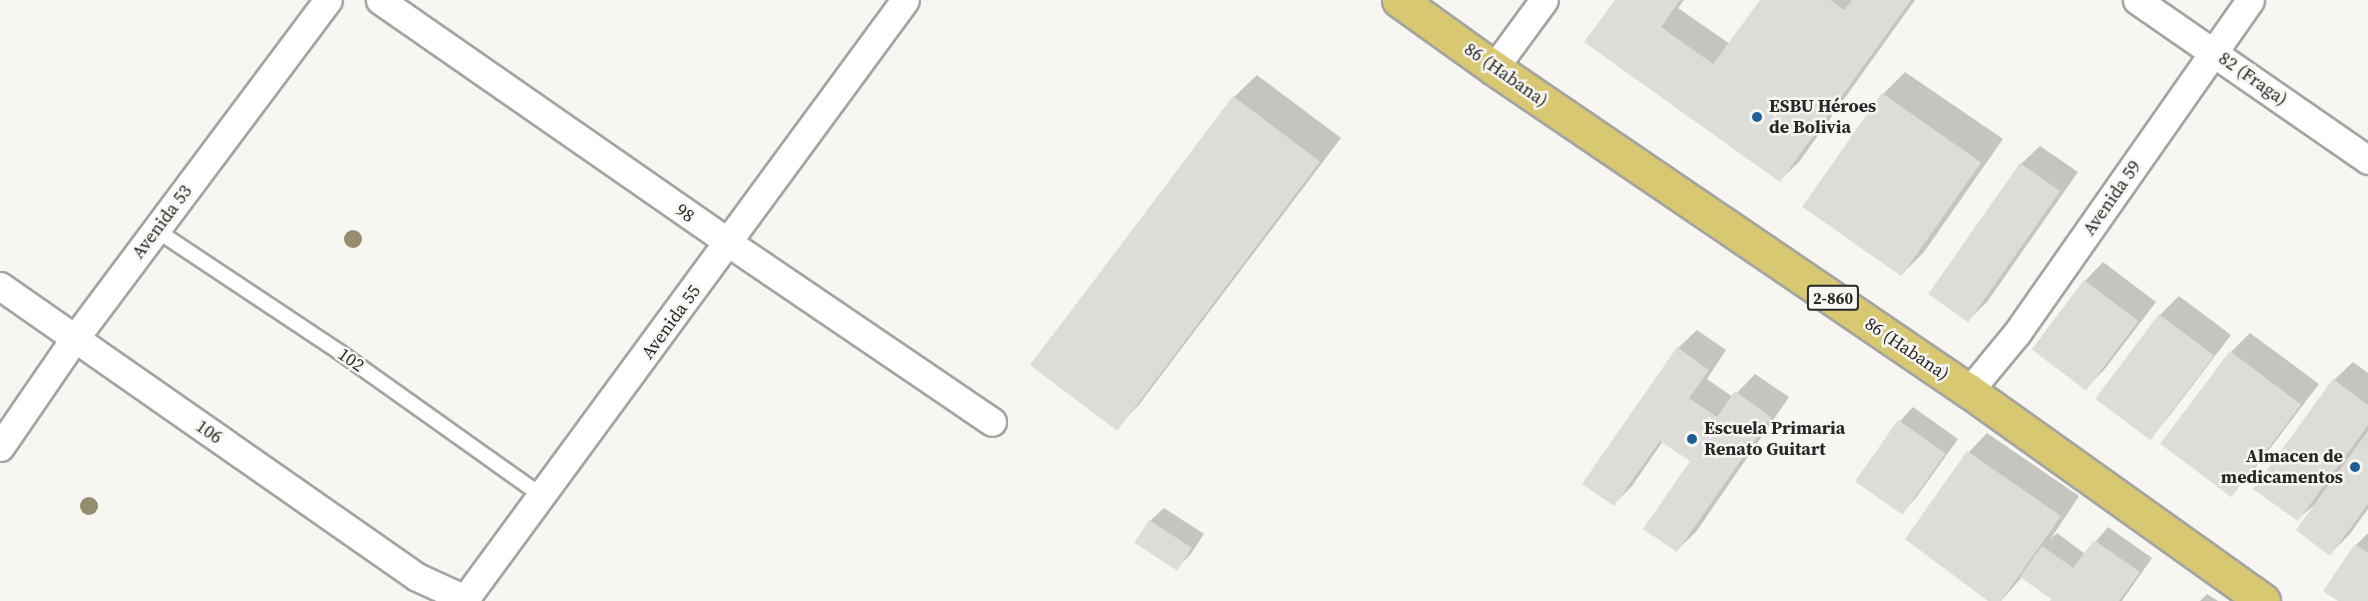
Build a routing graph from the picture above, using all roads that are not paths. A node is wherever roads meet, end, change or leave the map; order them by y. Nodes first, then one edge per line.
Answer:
1 (328, 0) edge
2 (380, 0) edge
3 (905, 0) edge
4 (1400, 0) edge
5 (1544, 0) edge
6 (2137, 0) edge
7 (2250, 0) edge
8 (2214, 51) junction
9 (1494, 68) junction
10 (2368, 160) edge
11 (156, 230) junction
12 (729, 243) junction
13 (0, 286) edge
14 (75, 338) junction
15 (1969, 391) junction
16 (992, 422) dead end
17 (0, 447) edge
18 (542, 496) junction
19 (417, 578) joint
20 (2263, 601) edge

1 - 11 street, Avenida 53
2 - 12 street, 98
3 - 12 street, Avenida 55
4 - 9 main road, 86 (Habana) / 2-860
5 - 9 street
6 - 8 street, 82 (Fraga)
7 - 8 street, Avenida 59
8 - 10 street, 82 (Fraga)
8 - 15 street, Avenida 59
9 - 15 main road, 86 (Habana) / 2-860
11 - 14 street, Avenida 53
11 - 18 lane, 102
12 - 16 street, 98
12 - 18 street, Avenida 55
13 - 14 street, 106
14 - 17 street, Avenida 53
14 - 19 street, 106
15 - 20 main road, 86 (Habana) / 2-860
18 - 19 street, Avenida 55

